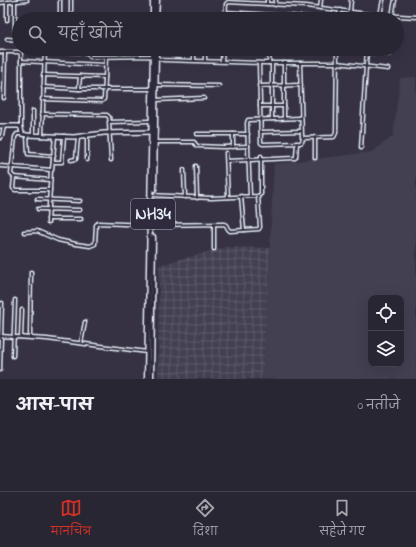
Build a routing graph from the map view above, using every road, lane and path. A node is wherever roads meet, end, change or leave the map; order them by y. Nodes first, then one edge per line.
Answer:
1 (27, 0) edge
2 (60, 0) edge
3 (71, 0) edge
4 (153, 0) edge
5 (157, 0) edge
6 (257, 0) edge
7 (267, 0) edge
8 (276, 0) edge
9 (321, 0) edge
10 (351, 0) edge
11 (383, 0) edge
12 (395, 0) edge
13 (239, 1) edge
14 (7, 2) junction
15 (15, 2) junction
16 (249, 2) edge
17 (0, 3) edge
18 (257, 4) junction
19 (267, 4) junction
20 (275, 5) junction
21 (320, 8) junction
22 (340, 10) joint
23 (15, 12) edge
24 (60, 12) edge
25 (71, 12) edge
26 (153, 12) edge
27 (156, 12) edge
28 (225, 12) edge
29 (350, 12) joint
30 (381, 12) edge
31 (393, 12) edge
32 (404, 16) edge
33 (416, 17) edge
34 (7, 20) dead end
35 (7, 39) dead end
36 (12, 39) edge
37 (0, 52) edge
38 (5, 52) junction
39 (12, 52) edge
40 (21, 56) edge
41 (44, 56) edge
42 (90, 56) edge
43 (194, 56) edge
44 (205, 56) edge
45 (222, 56) edge
46 (270, 56) edge
47 (337, 56) edge
48 (367, 56) edge
49 (154, 57) junction
50 (106, 58) junction
51 (194, 60) junction
52 (21, 61) junction
53 (205, 61) junction
54 (222, 61) junction
55 (43, 62) junction
56 (259, 63) junction
57 (270, 63) junction
58 (284, 63) junction
59 (337, 63) junction
60 (300, 64) junction
61 (105, 65) junction
62 (367, 66) junction
63 (388, 69) dead end
64 (43, 75) junction
65 (80, 76) junction
66 (105, 77) junction
67 (301, 85) junction
68 (219, 86) dead end
69 (259, 86) junction
70 (272, 86) junction
71 (284, 86) junction
72 (42, 87) junction
73 (154, 87) junction
74 (79, 89) junction
75 (104, 89) junction
76 (4, 98) dead end
77 (204, 98) dead end
78 (42, 99) junction
79 (155, 100) junction
80 (260, 106) junction
81 (272, 106) junction
82 (284, 106) junction
83 (34, 111) dead end
84 (42, 114) junction
85 (284, 118) junction
86 (301, 118) junction
87 (260, 119) junction
88 (272, 119) junction
89 (152, 121) junction
90 (110, 122) junction
91 (2, 126) edge
92 (21, 128) junction
93 (301, 131) junction
94 (153, 132) junction
95 (260, 132) junction
96 (109, 133) junction
97 (22, 134) junction
98 (197, 134) dead end
99 (233, 134) junction
100 (248, 134) junction
101 (27, 135) junction
102 (33, 135) junction
103 (87, 135) junction
104 (42, 136) junction
105 (55, 136) junction
106 (64, 136) junction
107 (78, 137) junction
108 (0, 138) edge
109 (304, 138) junction
110 (315, 138) junction
111 (155, 142) junction
112 (297, 144) junction
113 (248, 146) junction
114 (233, 147) junction
115 (361, 148) dead end
116 (226, 153) dead end
117 (54, 156) junction
118 (261, 157) junction
119 (315, 158) dead end
120 (248, 159) junction
121 (71, 160) dead end
122 (87, 160) dead end
123 (111, 160) dead end
124 (226, 161) junction
125 (53, 162) junction
126 (0, 166) edge
127 (11, 166) junction
128 (196, 166) dead end
129 (51, 170) junction
130 (184, 170) dead end
131 (14, 177) junction
132 (50, 180) junction
133 (50, 190) junction
134 (152, 195) junction
135 (241, 196) junction
136 (250, 196) junction
137 (258, 196) junction
138 (185, 197) junction
139 (228, 197) junction
140 (197, 198) junction
141 (37, 199) dead end
142 (49, 200) junction
143 (80, 201) dead end
144 (38, 209) dead end
145 (49, 210) junction
146 (80, 210) dead end
147 (48, 219) junction
148 (81, 219) dead end
149 (48, 223) dead end
150 (214, 224) junction
151 (152, 225) junction
152 (152, 230) junction
153 (244, 230) junction
154 (24, 232) dead end
155 (214, 250) dead end
156 (31, 272) dead end
157 (15, 300) dead end
158 (2, 303) dead end
159 (22, 310) dead end
160 (85, 322) dead end
161 (0, 336) edge
162 (13, 336) junction
163 (21, 337) junction
164 (30, 337) junction
165 (81, 344) junction
166 (147, 352) junction
167 (13, 356) dead end
168 (0, 370) edge
169 (147, 379) edge
170 (151, 379) edge

1 - 15 street
2 - 24 street
3 - 25 street
4 - 26 highway
5 - 27 highway
6 - 18 street
7 - 19 street
8 - 20 street
9 - 21 street
10 - 29 street
11 - 30 street
12 - 31 street
13 - 16 street
13 - 28 street
14 - 15 street
14 - 17 street
14 - 34 street
15 - 23 street
16 - 18 street
18 - 19 street
19 - 20 street
20 - 21 street
21 - 22 street
22 - 29 street
32 - 33 street
35 - 36 street
37 - 38 street
38 - 39 street
38 - 76 street
40 - 52 street
41 - 55 street
42 - 50 street
43 - 51 street
44 - 53 street
45 - 54 street
46 - 57 street
47 - 59 street
48 - 62 street
49 - 50 street
49 - 51 street
49 - 73 highway, NH34
50 - 61 street
51 - 53 street
52 - 55 street
52 - 92 street
53 - 54 street
54 - 56 street
55 - 61 street
55 - 64 street
56 - 57 street
56 - 69 street
57 - 58 street
57 - 70 street
58 - 60 street
58 - 71 street
59 - 60 street
59 - 62 street
59 - 110 street
60 - 67 street
61 - 66 street
62 - 63 street
62 - 115 street
64 - 65 street
64 - 72 street
65 - 66 street
65 - 74 street
66 - 75 street
67 - 71 street
67 - 86 street
68 - 73 street
69 - 70 street
69 - 80 street
70 - 71 street
70 - 81 street
71 - 82 street
72 - 74 street
72 - 78 street
73 - 75 street
73 - 79 highway, NH34
73 - 89 highway, NH34
74 - 75 street
75 - 78 street
77 - 79 street
78 - 84 street
79 - 94 highway, NH34
80 - 81 street
80 - 87 street
81 - 82 street
81 - 88 street
82 - 85 street
83 - 102 street
84 - 90 street
84 - 104 street
85 - 86 street
85 - 88 street
86 - 93 street
87 - 88 street
87 - 95 street
87 - 100 street
89 - 90 street
89 - 94 highway, NH34
90 - 96 street
91 - 92 street
91 - 108 street
92 - 97 street
93 - 95 street
93 - 109 street
94 - 96 street
94 - 111 highway, NH34
94 - 134 highway, NH34
95 - 112 street
96 - 103 street
96 - 123 street
97 - 101 street
97 - 127 street
98 - 99 street
99 - 100 street
99 - 114 street
100 - 113 street
101 - 102 street
101 - 117 street
102 - 104 street
103 - 107 street
103 - 122 street
104 - 105 street
105 - 106 street
105 - 117 street
106 - 107 street
106 - 125 street
107 - 121 street
109 - 110 street
109 - 112 street
110 - 119 street
111 - 114 street
111 - 134 highway, NH34
112 - 118 street
113 - 114 street
113 - 120 street
116 - 124 street
117 - 125 street
118 - 120 street
118 - 137 street
120 - 124 street
120 - 136 street
124 - 139 street
125 - 129 street
126 - 127 street
127 - 129 street
127 - 131 street
128 - 140 street
129 - 132 street
130 - 138 street
131 - 132 street
131 - 133 street
132 - 133 street
133 - 142 street
134 - 138 street
134 - 151 highway, NH34
135 - 136 street
135 - 139 street
135 - 153 street
136 - 137 street
137 - 153 street
138 - 140 street
139 - 140 street
141 - 142 street
142 - 143 street
142 - 145 street
144 - 145 street
145 - 146 street
145 - 147 street
147 - 148 street
147 - 149 street
150 - 151 street
150 - 153 street
150 - 155 street
151 - 152 highway, NH34
151 - 154 street
152 - 166 highway, NH34
152 - 170 highway, NH34
156 - 164 street
157 - 162 street
158 - 161 street
159 - 163 street
160 - 165 street
161 - 162 street
161 - 168 street
162 - 163 street
162 - 167 street
163 - 164 street
164 - 165 street
165 - 166 street
166 - 169 highway, NH34

